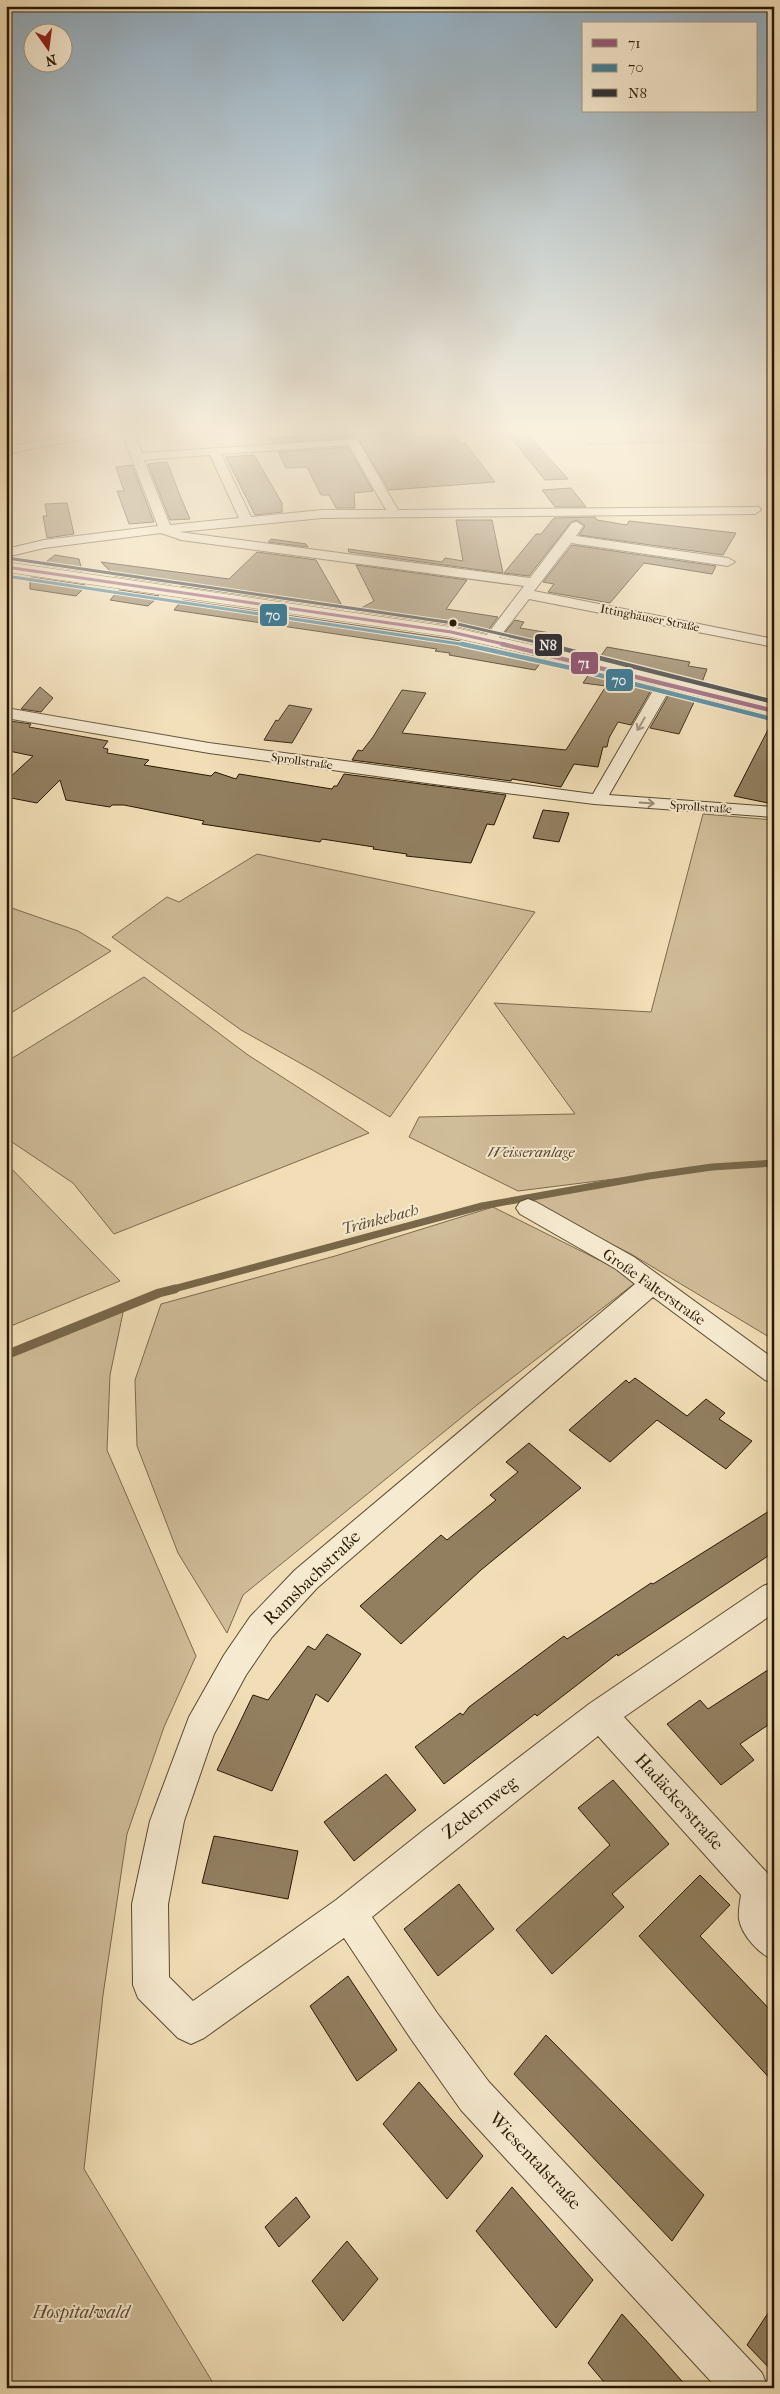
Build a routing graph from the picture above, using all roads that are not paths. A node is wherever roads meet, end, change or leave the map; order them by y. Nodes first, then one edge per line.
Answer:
1 (54, 543) edge
2 (232, 543) edge
3 (565, 543) edge
4 (594, 543) edge
5 (6, 552) edge
6 (728, 562) dead end
7 (6, 567) edge
8 (529, 589) junction
9 (490, 640) junction
10 (774, 643) edge
11 (666, 682) junction
12 (774, 711) edge
13 (6, 713) edge
14 (598, 799) junction
15 (774, 812) edge
16 (528, 1208) dead end
17 (652, 1284) junction
18 (772, 1369) edge
19 (774, 1596) edge
20 (600, 1715) junction
21 (766, 1888) edge
22 (349, 1913) junction
23 (774, 1942) edge
24 (191, 2025) joint
25 (747, 2388) edge

1 - 5 street
2 - 8 street, Ittinghäuser Straße
3 - 8 street
4 - 6 street
7 - 9 street
8 - 9 street
8 - 10 street, Ittinghäuser Straße
9 - 11 street
11 - 12 street
11 -> 14 street
13 - 14 street, Sprollstraße
14 -> 15 street, Sprollstraße
16 - 17 street, Große Falterstraße
17 - 18 street, Große Falterstraße
17 - 24 street, Ramsbachstraße
19 - 20 street, Zedernweg
20 - 21 street, Hadäckerstraße
20 - 22 street, Zedernweg
21 - 23 street, Hadäckerstraße
22 - 24 street, Zedernweg
22 - 25 street, Wiesentalstraße

